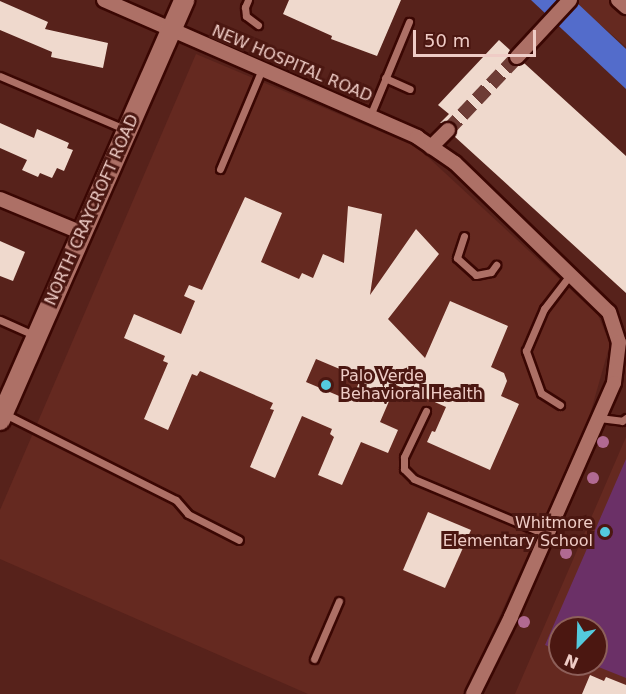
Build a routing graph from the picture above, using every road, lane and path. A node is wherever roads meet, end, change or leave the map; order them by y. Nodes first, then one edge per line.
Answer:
1 (104, 0) edge
2 (184, 0) edge
3 (248, 0) edge
4 (570, 0) edge
5 (618, 0) edge
6 (626, 7) edge
7 (409, 22) dead end
8 (258, 25) dead end
9 (171, 29) junction
10 (518, 57) tunnel mouth
11 (262, 69) junction
12 (0, 76) edge
13 (385, 78) junction
14 (410, 89) dead end
15 (370, 116) junction
16 (127, 130) junction
17 (448, 130) tunnel mouth
18 (431, 147) junction
19 (220, 169) dead end
20 (0, 199) edge
21 (82, 233) junction
22 (464, 236) dead end
23 (496, 265) dead end
24 (570, 275) junction
25 (0, 320) edge
26 (37, 336) junction
27 (621, 365) edge
28 (560, 405) dead end
29 (426, 411) dead end
30 (2, 417) edge
31 (599, 418) junction
32 (626, 418) edge
33 (547, 535) junction
34 (239, 540) dead end
35 (339, 601) dead end
36 (314, 658) dead end
37 (473, 694) edge

1 - 9 street, NEW HOSPITAL ROAD
2 - 9 main road, NORTH CRAYCROFT ROAD
3 - 8 lane
4 - 10 street
5 - 6 street
7 - 13 lane
9 - 11 street, NEW HOSPITAL ROAD
9 - 16 main road, NORTH CRAYCROFT ROAD
11 - 15 street, NEW HOSPITAL ROAD
11 - 19 lane
12 - 16 lane
13 - 14 lane
13 - 15 lane
15 - 18 street, NEW HOSPITAL ROAD
16 - 21 main road, NORTH CRAYCROFT ROAD
17 - 18 street
18 - 24 street, NEW HOSPITAL ROAD
20 - 21 street
21 - 26 main road, NORTH CRAYCROFT ROAD
22 - 23 lane
24 - 27 street, NEW HOSPITAL ROAD
24 - 28 lane
25 - 26 lane
26 - 30 main road, NORTH CRAYCROFT ROAD
27 - 31 street, NEW HOSPITAL ROAD
29 - 33 lane
30 - 34 lane
31 - 32 lane
31 - 33 street, NEW HOSPITAL ROAD
33 - 37 street, NEW HOSPITAL ROAD
35 - 36 lane

